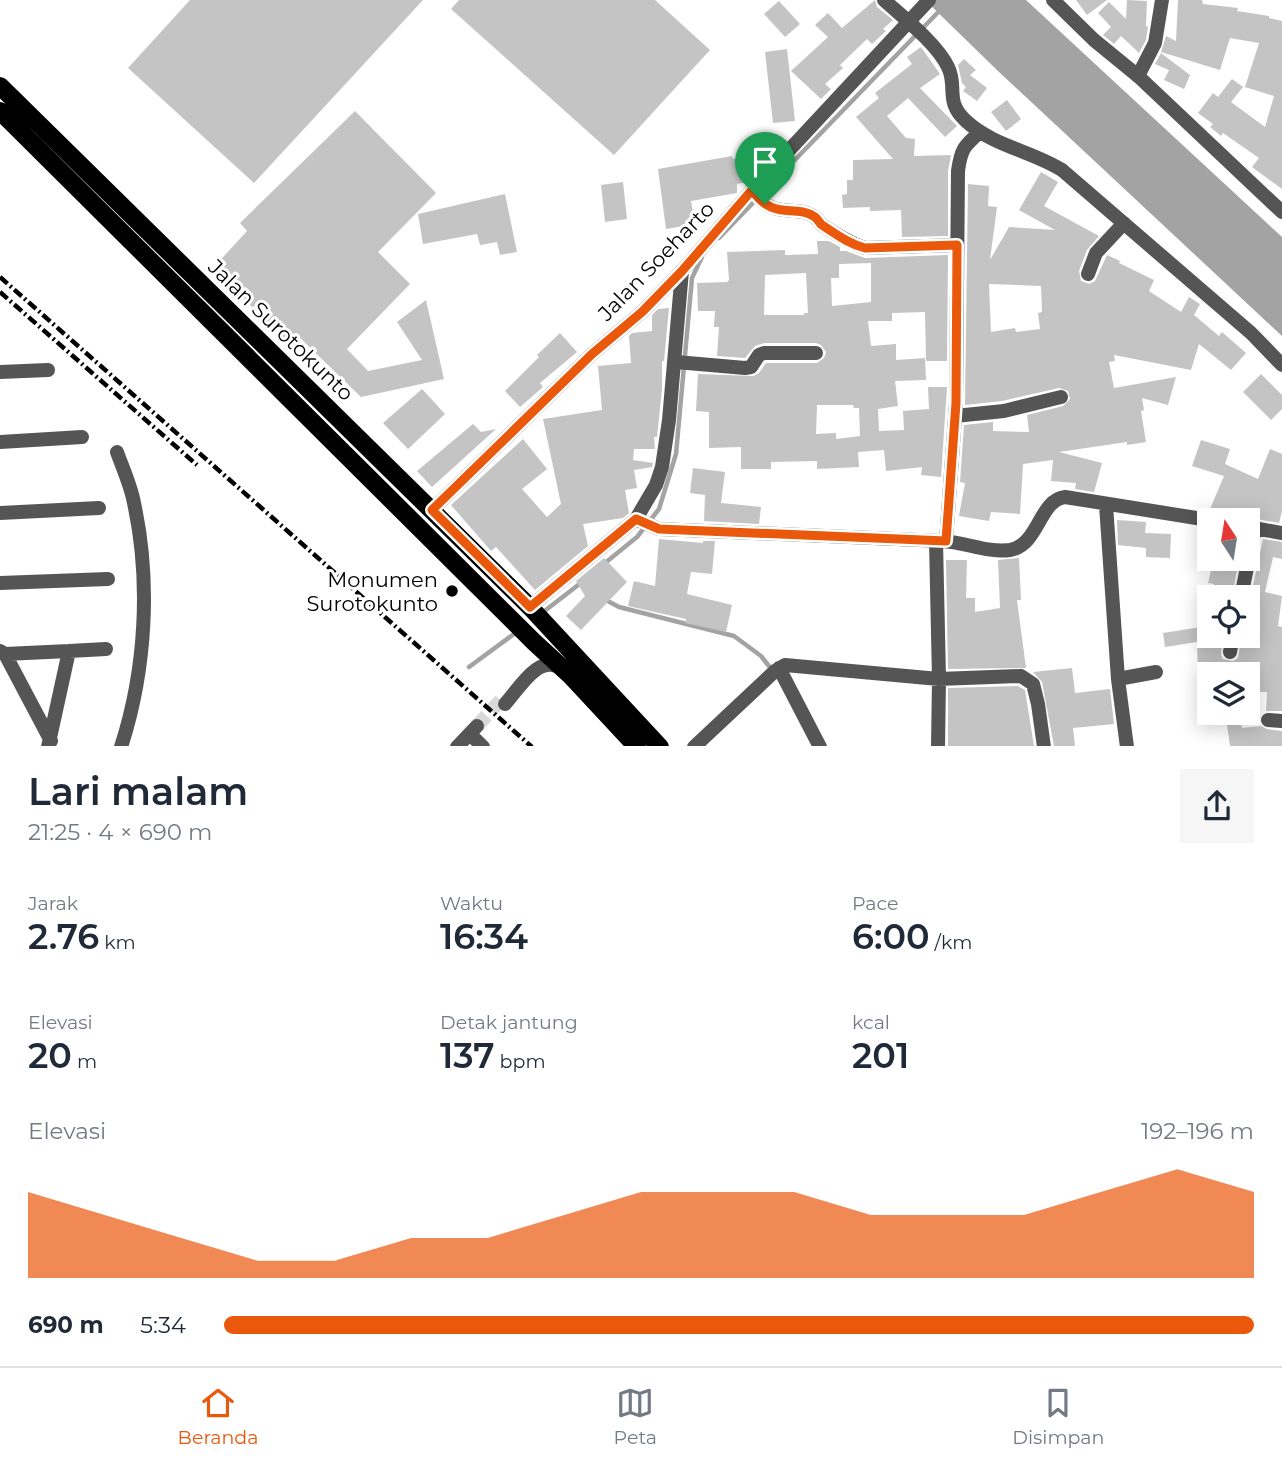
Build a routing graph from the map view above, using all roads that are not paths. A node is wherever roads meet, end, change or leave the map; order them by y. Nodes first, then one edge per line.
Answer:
1 (884, 0) edge
2 (1053, 0) edge
3 (1161, 0) edge
4 (928, 2) edge
5 (913, 26) junction
6 (1138, 76) junction
7 (0, 86) edge
8 (0, 111) edge
9 (980, 132) junction
10 (757, 196) junction
11 (1282, 212) edge
12 (1124, 223) junction
13 (957, 245) junction
14 (682, 271) junction
15 (1088, 274) dead end
16 (816, 353) dead end
17 (683, 363) junction
18 (1282, 365) edge
19 (48, 370) dead end
20 (0, 372) edge
21 (1061, 397) dead end
22 (955, 416) junction
23 (82, 436) dead end
24 (0, 442) edge
25 (117, 452) dead end
26 (1106, 505) junction
27 (99, 508) dead end
28 (432, 510) junction
29 (0, 513) edge
30 (1197, 518) edge
31 (639, 521) junction
32 (1260, 529) edge
33 (1282, 533) edge
34 (941, 541) junction
35 (108, 579) dead end
36 (0, 583) edge
37 (532, 609) junction
38 (534, 642) junction
39 (1231, 648) edge
40 (106, 649) dead end
41 (69, 651) junction
42 (1230, 652) dead end
43 (3, 653) edge
44 (775, 671) junction
45 (1156, 671) dead end
46 (571, 676) junction
47 (1118, 678) junction
48 (939, 679) junction
49 (476, 737) tunnel mouth
50 (50, 744) edge
51 (121, 746) edge
52 (459, 746) edge
53 (636, 746) edge
54 (659, 746) edge
55 (695, 746) edge
56 (819, 746) edge
57 (938, 746) edge
58 (1044, 746) edge
59 (1127, 746) edge

1 - 5 street
2 - 6 street
3 - 6 street
4 - 5 street, Jalan Soeharto
5 - 9 street
5 - 10 street, Jalan Soeharto
6 - 11 street
7 - 28 main road, Jalan Surotokunto
8 - 38 main road, Jalan Surotokunto
9 - 12 street
9 - 13 street
10 - 13 street
10 - 14 street, Jalan Soeharto
12 - 15 street
12 - 18 street
13 - 22 street
14 - 17 street
14 - 28 street, Jalan Soeharto
16 - 17 street
17 - 31 street
19 - 20 street
21 - 22 street
22 - 34 street
23 - 24 street
25 - 51 street
26 - 30 street
26 - 34 street
26 - 47 street
27 - 29 street
28 - 37 main road, Jalan Surotokunto
31 - 34 street
31 - 37 street
32 - 33 street
34 - 48 street
35 - 36 street
37 - 54 main road, Jalan Surotokunto
38 - 46 main road, Jalan Surotokunto
38 - 46 street
39 - 42 street
40 - 41 street
41 - 43 street
41 - 50 street
43 - 50 street
44 - 48 street
44 - 55 street
44 - 56 street
45 - 47 street
46 - 53 main road, Jalan Surotokunto
47 - 59 street
48 - 57 street
48 - 58 street
49 - 52 street

